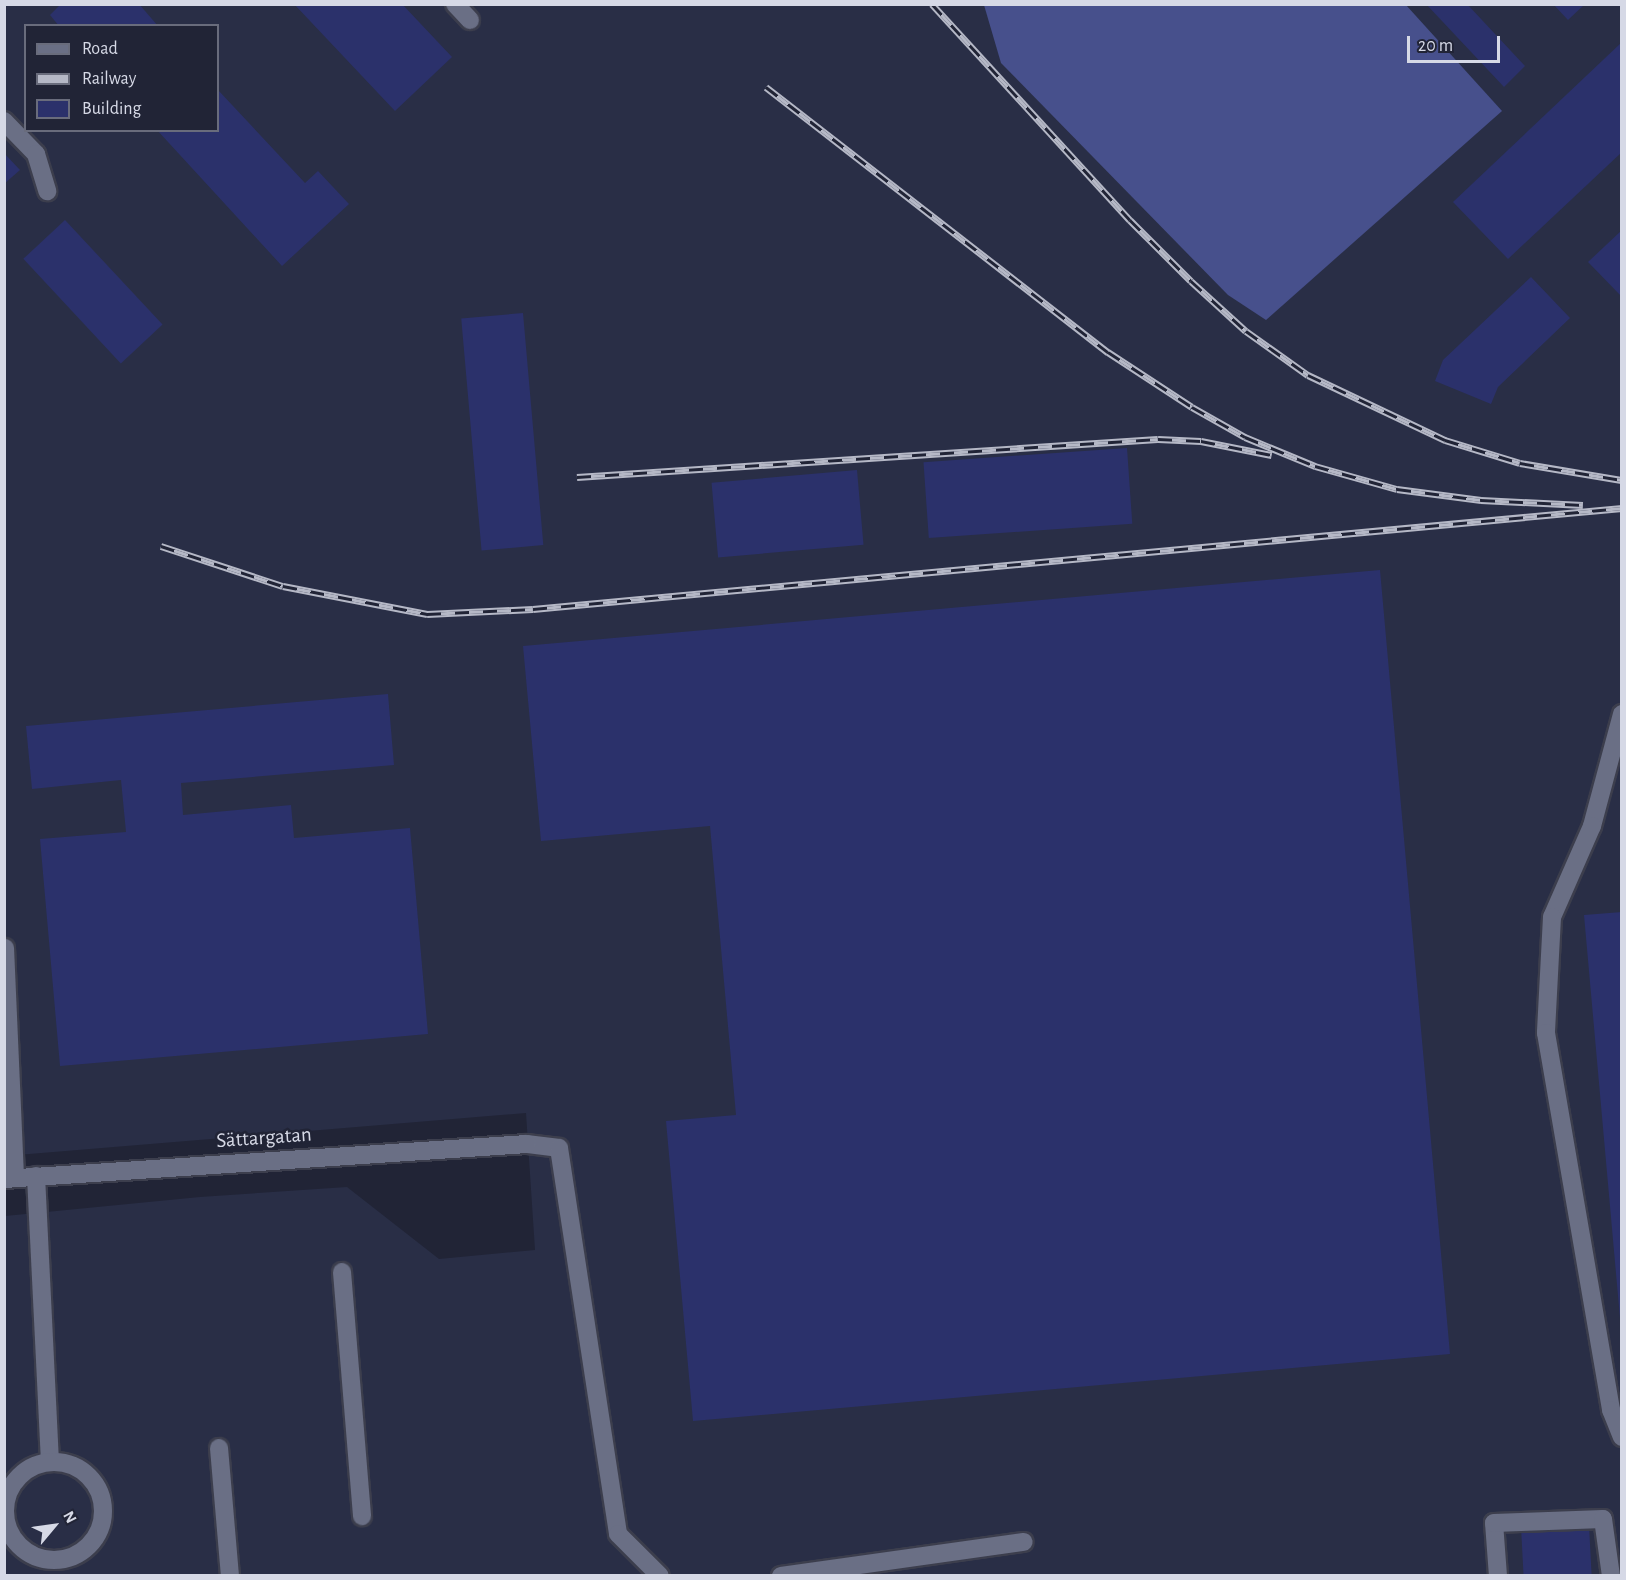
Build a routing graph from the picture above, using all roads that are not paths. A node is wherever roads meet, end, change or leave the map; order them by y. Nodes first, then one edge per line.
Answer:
1 (455, 4) edge
2 (470, 20) dead end
3 (4, 121) edge
4 (47, 191) dead end
5 (1622, 714) edge
6 (5, 948) edge
7 (36, 1176) junction
8 (10, 1178) edge
9 (342, 1272) dead end
10 (1622, 1437) edge
11 (219, 1448) dead end
12 (50, 1462) junction
13 (362, 1516) dead end
14 (1024, 1542) dead end
15 (230, 1575) edge
16 (660, 1575) edge
17 (781, 1575) edge
18 (1498, 1575) edge
19 (1611, 1575) edge

1 - 2 street
3 - 4 street
5 - 10 street
6 - 8 street
7 - 8 street, Sättargatan
7 - 12 street
7 - 16 street, Sättargatan
9 - 13 street
11 - 15 street
12 - 12 street
14 - 17 street
18 - 19 street

